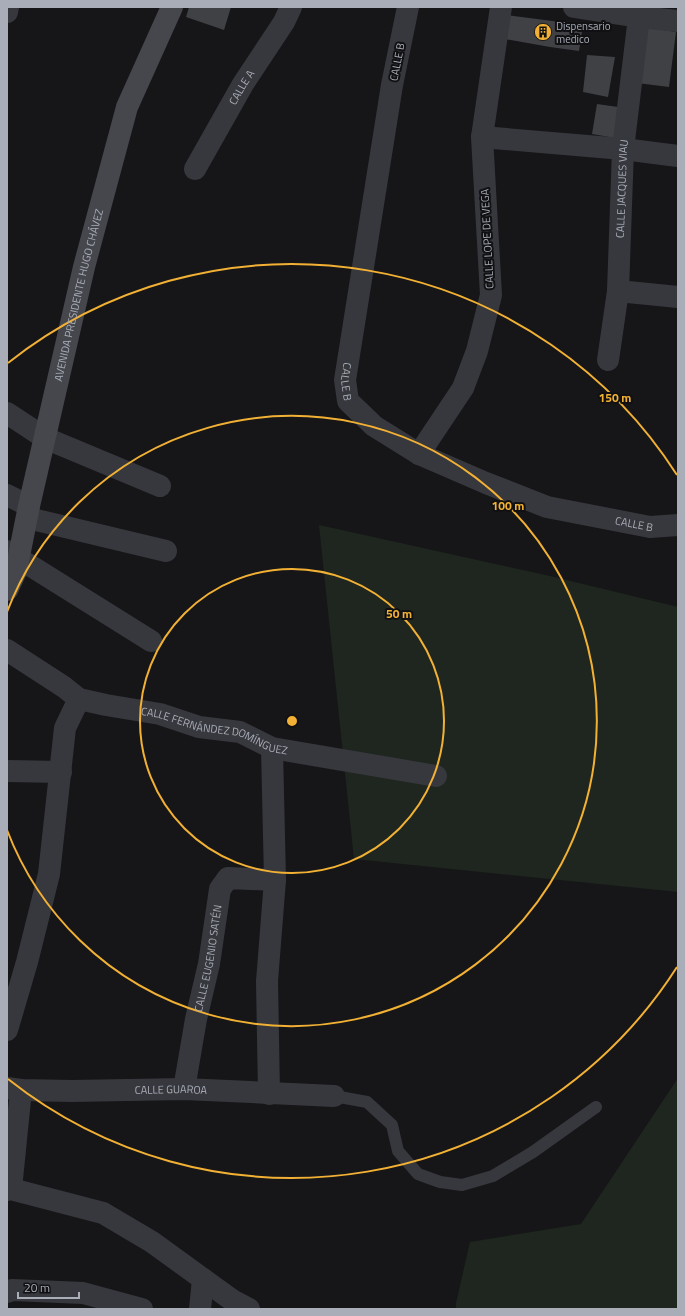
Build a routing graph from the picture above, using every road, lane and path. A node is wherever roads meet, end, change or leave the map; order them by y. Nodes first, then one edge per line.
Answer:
1 (8, 7) edge
2 (172, 7) edge
3 (291, 7) edge
4 (408, 7) edge
5 (501, 7) edge
6 (574, 7) edge
7 (7, 12) edge
8 (639, 17) junction
9 (678, 21) edge
10 (482, 138) junction
11 (623, 149) junction
12 (678, 156) edge
13 (195, 169) dead end
14 (618, 291) junction
15 (678, 297) edge
16 (608, 360) dead end
17 (7, 413) edge
18 (45, 438) junction
19 (419, 454) junction
20 (160, 486) dead end
21 (7, 495) edge
22 (28, 512) junction
23 (678, 525) edge
24 (166, 551) dead end
25 (13, 555) edge
26 (7, 590) edge
27 (150, 640) dead end
28 (7, 650) edge
29 (79, 699) junction
30 (272, 748) junction
31 (7, 771) edge
32 (61, 772) junction
33 (436, 776) dead end
34 (276, 880) junction
35 (7, 1030) edge
36 (14, 1089) edge
37 (184, 1089) junction
38 (269, 1094) junction
39 (334, 1096) joint
40 (596, 1107) dead end
41 (9, 1190) edge
42 (203, 1279) junction
43 (7, 1292) edge
44 (142, 1309) edge
45 (200, 1309) edge
46 (249, 1309) edge

1 - 7 street
2 - 18 main road, AVENIDA PRESIDENTE HUGO CHÁVEZ
3 - 13 street, CALLE A
4 - 19 street, CALLE B
5 - 10 street, CALLE LOPE DE VEGA
6 - 8 street
8 - 9 street
8 - 11 street, CALLE JACQUES VIAU
10 - 11 street
10 - 19 street, CALLE LOPE DE VEGA
11 - 12 street
11 - 14 street, CALLE JACQUES VIAU
14 - 15 street
14 - 16 street, CALLE JACQUES VIAU
17 - 18 street
18 - 20 street
18 - 22 main road, AVENIDA PRESIDENTE HUGO CHÁVEZ
19 - 23 street, CALLE B
21 - 22 street
22 - 24 street
22 - 25 main road, AVENIDA PRESIDENTE HUGO CHÁVEZ
25 - 26 main road, AVENIDA PRESIDENTE HUGO CHÁVEZ
25 - 27 street
28 - 29 street, CALLE FERNÁNDEZ DOMÍNGUEZ
29 - 30 street, CALLE FERNÁNDEZ DOMÍNGUEZ
29 - 32 street
30 - 33 street, CALLE FERNÁNDEZ DOMÍNGUEZ
30 - 34 street
31 - 32 street
32 - 35 street
34 - 37 street, CALLE EUGENIO SATÉN
34 - 38 street
36 - 37 street, CALLE GUAROA
36 - 41 street
37 - 38 street, CALLE GUAROA
38 - 39 street, CALLE GUAROA
39 - 40 lane
41 - 42 street
42 - 45 street
42 - 46 street
43 - 44 street

